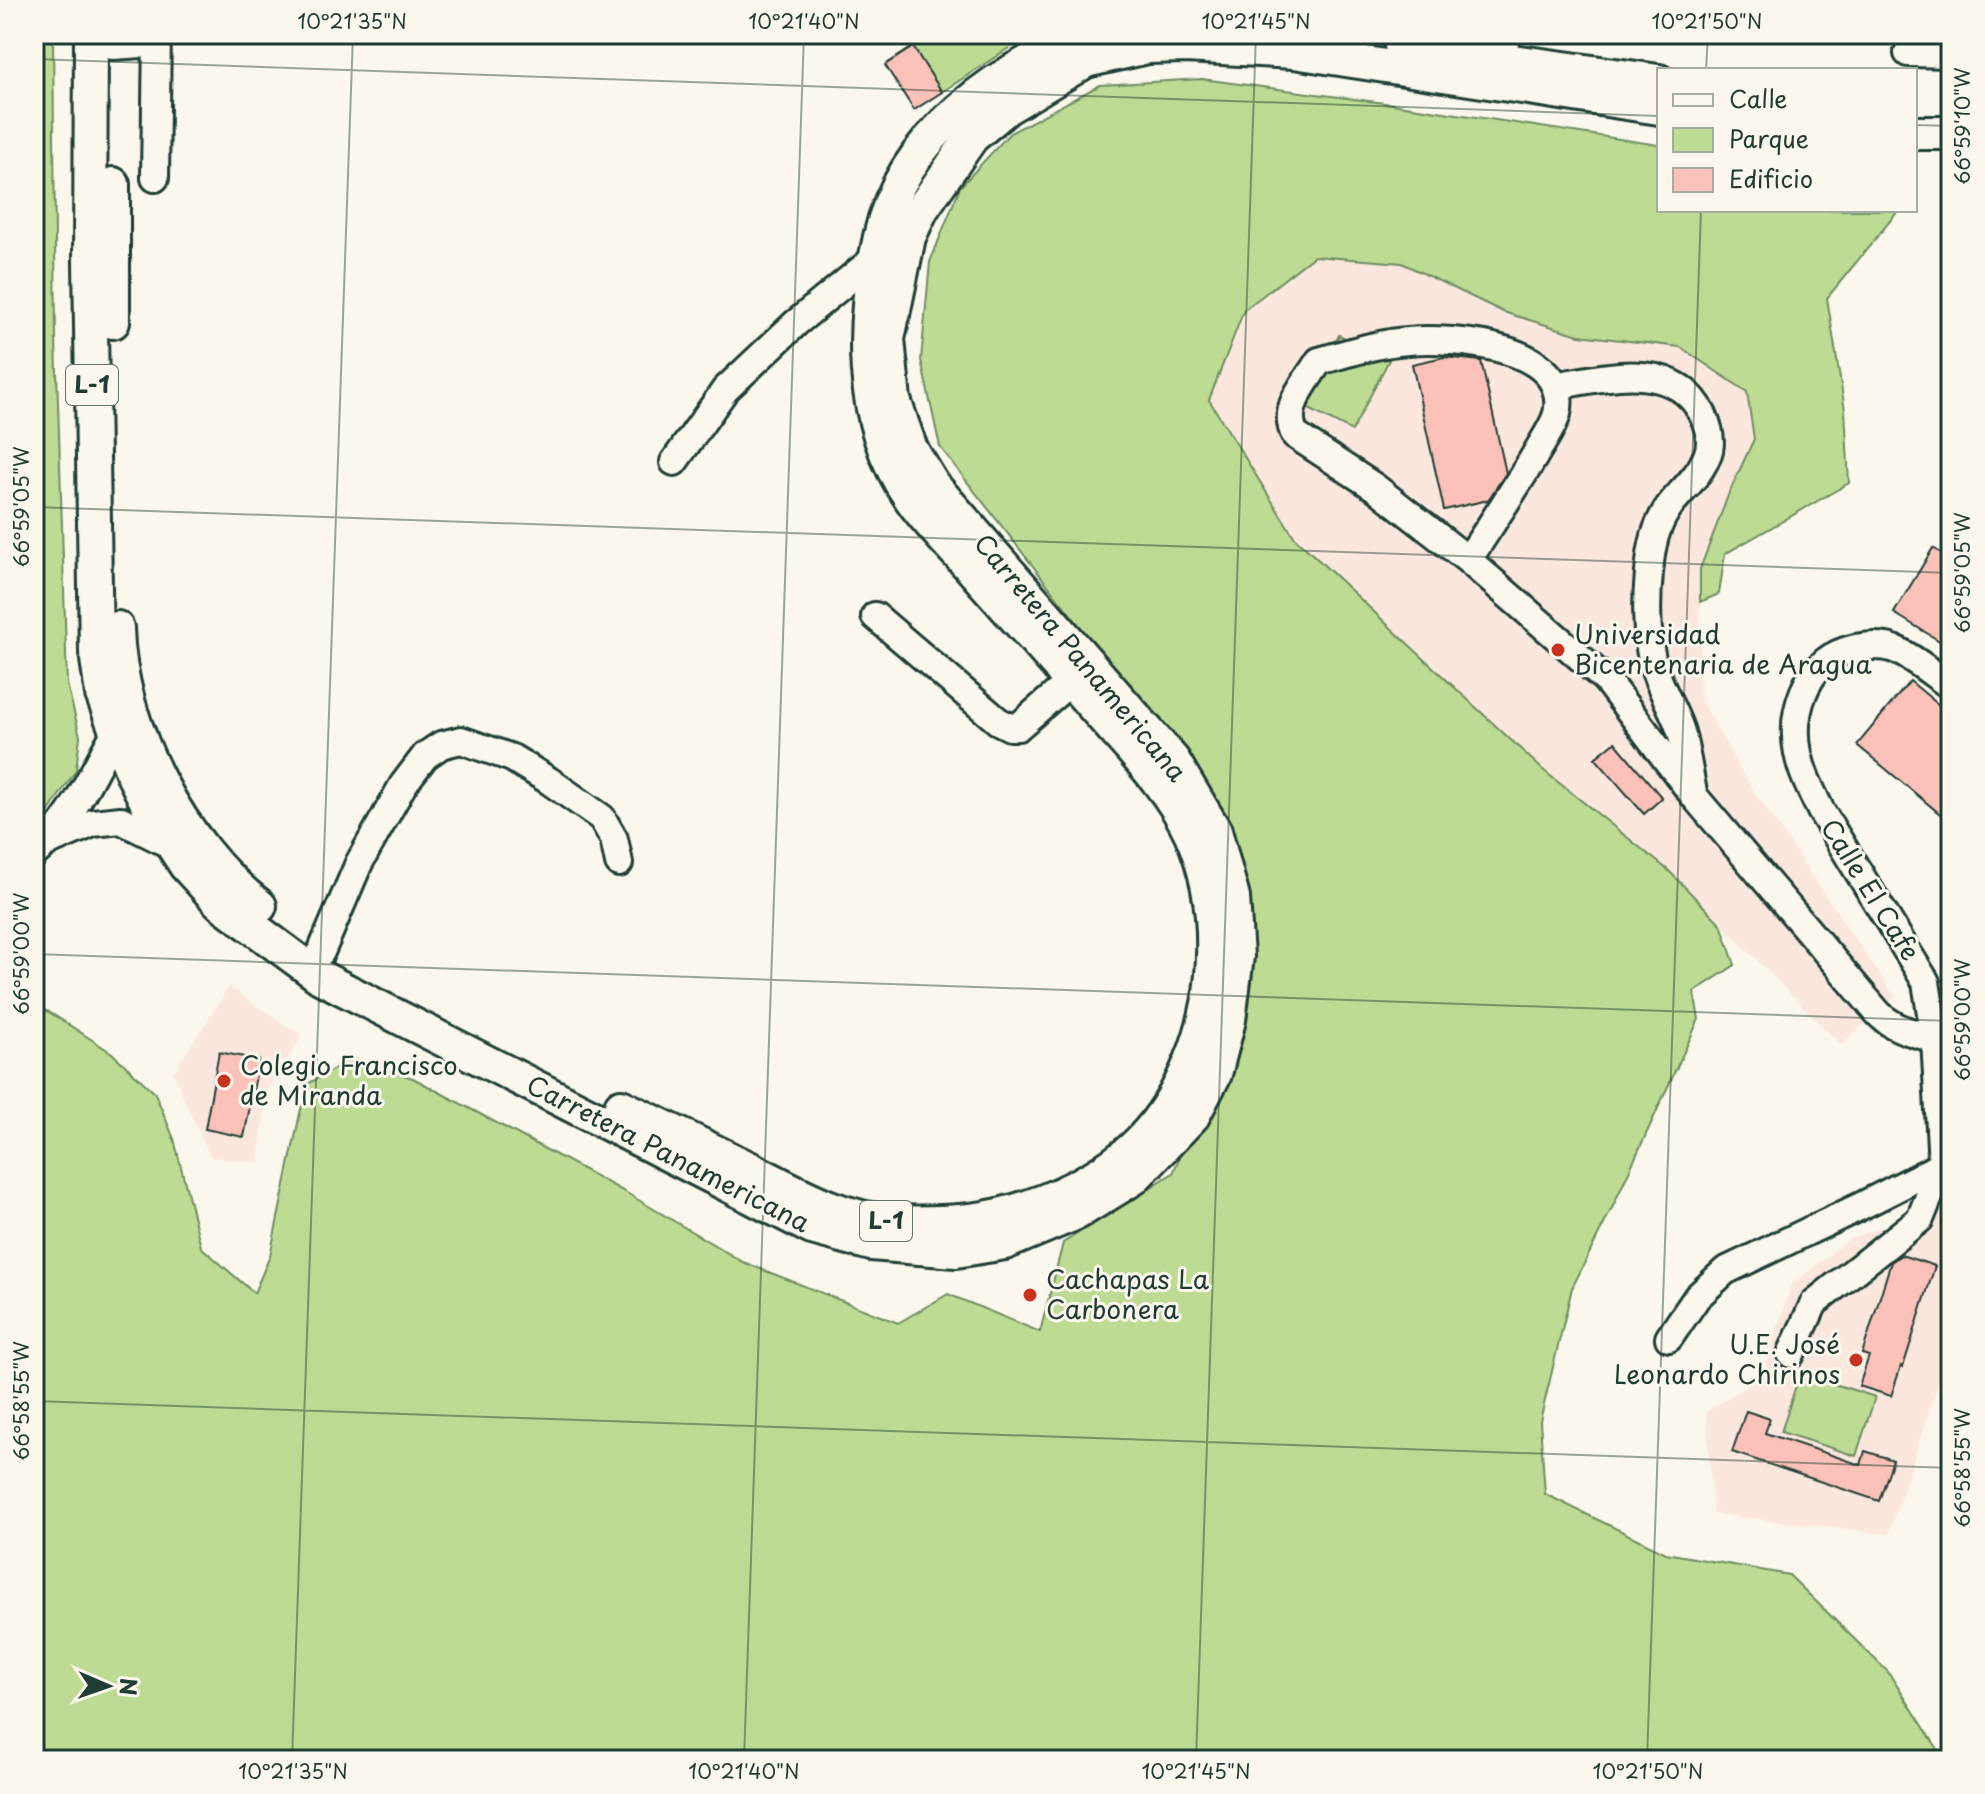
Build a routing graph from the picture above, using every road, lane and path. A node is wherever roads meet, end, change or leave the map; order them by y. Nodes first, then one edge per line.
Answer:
1 (1093, 34) edge
2 (1301, 34) edge
3 (106, 38) edge
4 (157, 38) edge
5 (1505, 46) edge
6 (1908, 53) dead end
7 (1951, 54) edge
8 (1657, 81) edge
9 (1657, 108) edge
10 (1917, 111) edge
11 (1951, 111) edge
12 (1917, 133) edge
13 (1951, 133) edge
14 (155, 178) dead end
15 (875, 258) junction
16 (1555, 386) junction
17 (674, 462) dead end
18 (1468, 560) junction
19 (875, 616) dead end
20 (1071, 681) junction
21 (1951, 686) edge
22 (115, 733) junction
23 (1694, 796) junction
24 (173, 846) junction
25 (41, 848) edge
26 (619, 863) dead end
27 (321, 952) junction
28 (1935, 1039) junction
29 (1942, 1165) junction
30 (1669, 1338) dead end
31 (1791, 1354) dead end

1 - 15 main road, Carretera Panamericana / L-1
2 - 5 main road
3 - 4 street
3 - 22 main road, Carretera Panamericana / L-1
3 - 27 main road, Carretera Panamericana / L-1
4 - 14 street
5 - 8 main road
6 - 7 street
9 - 24 main road, Carretera Panamericana / L-1
10 - 11 main road
12 - 13 main road
15 - 17 street
15 - 20 main road, Carretera Panamericana / L-1
16 - 18 street
16 - 18 street
16 - 23 street
18 - 23 street
19 - 20 street
20 - 27 main road, Carretera Panamericana / L-1
21 - 28 street, Calle El Cafe
22 - 24 main road, Carretera Panamericana / L-1
22 - 25 street
23 - 28 street
24 - 25 street
26 - 27 street
28 - 29 street, Calle El Cafe
29 - 30 street
29 - 31 street, Calle El Cafe

